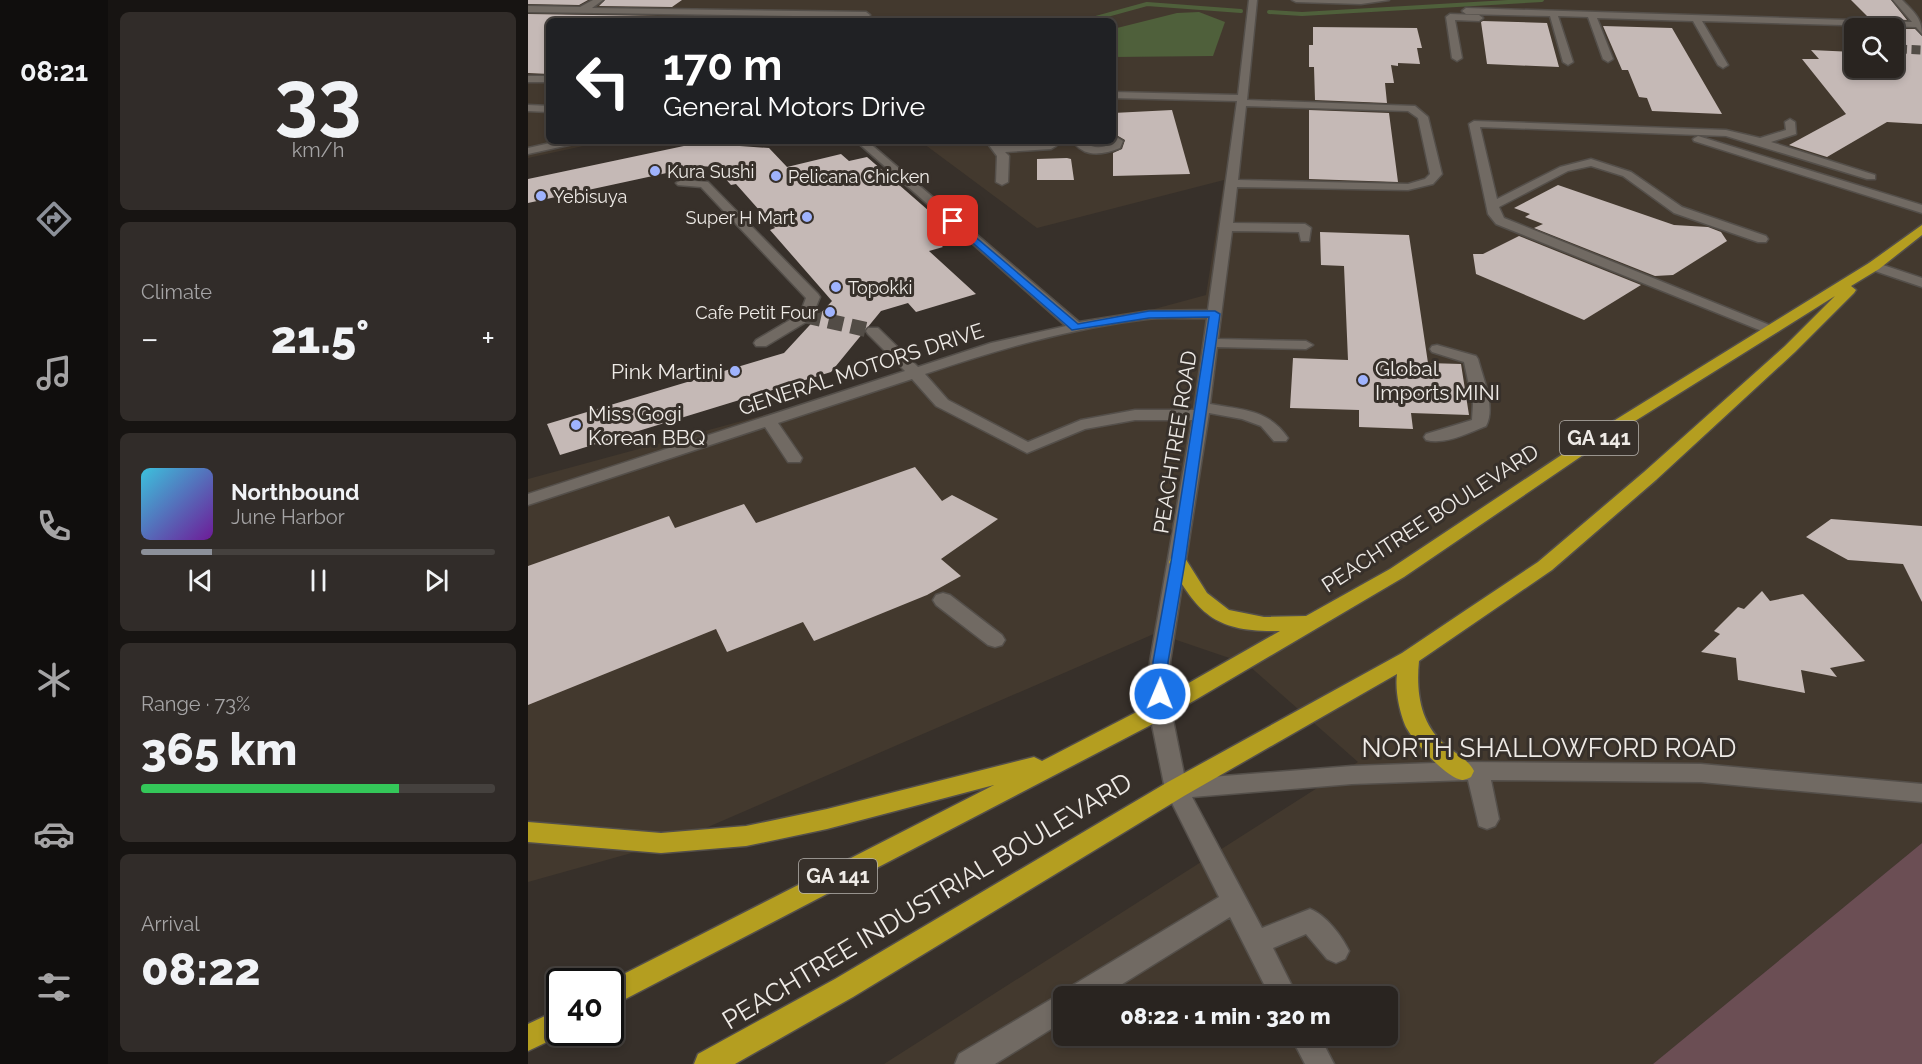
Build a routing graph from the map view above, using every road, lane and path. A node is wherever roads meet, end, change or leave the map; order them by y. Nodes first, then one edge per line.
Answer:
1 (599, 0) edge
2 (706, 0) edge
3 (1253, 0) edge
4 (1296, 0) edge
5 (1385, 0) edge
6 (1897, 0) edge
7 (528, 9) edge
8 (582, 10) junction
9 (1466, 11) dead end
10 (689, 12) junction
11 (717, 12) junction
12 (1881, 15) dead end
13 (1554, 17) junction
14 (710, 18) edge
15 (863, 18) edge
16 (1696, 18) junction
17 (1726, 18) junction
18 (1884, 18) edge
19 (1593, 19) junction
20 (1762, 20) junction
21 (1844, 21) edge
22 (1844, 22) edge
23 (1652, 25) dead end
24 (1904, 27) edge
25 (1774, 31) dead end
26 (1920, 31) edge
27 (1457, 58) dead end
28 (1608, 59) dead end
29 (1568, 62) dead end
30 (1723, 65) dead end
31 (528, 79) edge
32 (546, 79) edge
33 (1116, 94) edge
34 (1242, 100) junction
35 (528, 108) edge
36 (546, 109) edge
37 (1790, 122) dead end
38 (1671, 130) junction
39 (1116, 140) edge
40 (1762, 141) junction
41 (560, 144) edge
42 (864, 144) edge
43 (1080, 144) edge
44 (993, 145) edge
45 (1051, 146) dead end
46 (528, 151) edge
47 (1871, 177) dead end
48 (682, 183) dead end
49 (1002, 183) dead end
50 (1232, 183) junction
51 (1492, 206) junction
52 (1922, 209) edge
53 (1227, 227) junction
54 (1922, 229) edge
55 (1305, 238) dead end
56 (1762, 239) dead end
57 (1874, 266) junction
58 (1922, 283) edge
59 (1215, 314) junction
60 (1076, 327) junction
61 (873, 331) tunnel mouth
62 (1772, 331) junction
63 (761, 343) dead end
64 (1211, 343) junction
65 (1306, 345) dead end
66 (1437, 349) dead end
67 (915, 374) junction
68 (1201, 411) junction
69 (769, 422) junction
70 (1432, 437) dead end
71 (1280, 438) dead end
72 (794, 458) dead end
73 (529, 496) edge
74 (1178, 562) junction
75 (943, 600) dead end
76 (1310, 623) junction
77 (995, 640) dead end
78 (1410, 657) junction
79 (1160, 710) junction
80 (1065, 758) junction
81 (1471, 772) junction
82 (1176, 789) junction
83 (1922, 793) edge
84 (1487, 819) dead end
85 (528, 832) edge
86 (1234, 901) junction
87 (1256, 943) junction
88 (1336, 951) dead end
89 (1095, 986) edge
90 (1279, 986) edge
91 (624, 988) edge
92 (1053, 1013) edge
93 (546, 1029) edge
94 (528, 1038) edge
95 (1310, 1046) edge
96 (980, 1061) edge
97 (708, 1064) edge
98 (1320, 1064) edge

1 - 8 street
2 - 10 street
3 - 34 street, PEACHTREE ROAD
4 - 5 street
6 - 26 street
7 - 8 street
8 - 10 street
9 - 13 street
10 - 11 street
11 - 14 street
11 - 15 street
12 - 18 street
13 - 19 street
13 - 27 street
13 - 29 street
16 - 17 street
16 - 19 street
16 - 30 street
17 - 20 street
17 - 21 street
19 - 23 street
19 - 28 street
20 - 22 street
20 - 25 street
24 - 26 street
31 - 32 street
33 - 34 street
34 - 50 street, PEACHTREE ROAD
34 - 50 street
35 - 36 street
37 - 40 street
38 - 40 street
38 - 51 street
38 - 52 street
39 - 43 street
40 - 47 street
41 - 46 street
42 - 60 street
44 - 45 street
44 - 49 street
48 - 63 street
50 - 53 street, PEACHTREE ROAD
51 - 56 street
51 - 62 street
53 - 55 street
53 - 59 street, PEACHTREE ROAD
54 - 57 highway, PEACHTREE BOULEVARD / GA 141
57 - 58 street
57 - 62 highway, PEACHTREE BOULEVARD / GA 141
57 - 78 highway, PEACHTREE BOULEVARD / GA 141
59 - 60 street, GENERAL MOTORS DRIVE
59 - 64 street, PEACHTREE ROAD
60 - 67 street, GENERAL MOTORS DRIVE
61 - 67 street
62 - 76 highway, PEACHTREE BOULEVARD / GA 141
64 - 65 street
64 - 68 street, PEACHTREE ROAD
66 - 70 street
67 - 68 street
67 - 69 street, GENERAL MOTORS DRIVE
68 - 71 street
68 - 74 street, PEACHTREE ROAD
69 - 72 street
69 - 73 street, GENERAL MOTORS DRIVE
74 - 76 highway
74 - 79 street, PEACHTREE ROAD
75 - 77 street
76 - 79 highway, PEACHTREE BOULEVARD / GA 141
78 - 81 highway
78 - 82 highway, PEACHTREE BOULEVARD / GA 141
79 - 80 highway, PEACHTREE BOULEVARD / GA 141
79 - 82 street, PEACHTREE ROAD
80 - 85 highway
80 - 91 highway, GA 141
81 - 82 street, NORTH SHALLOWFORD ROAD
81 - 83 street, NORTH SHALLOWFORD ROAD
81 - 84 street
82 - 86 street, PEACHTREE ROAD
82 - 97 highway, PEACHTREE INDUSTRIAL BOULEVARD / GA 141
86 - 87 street, PEACHTREE ROAD
86 - 89 street
87 - 88 street
87 - 90 street, PEACHTREE ROAD
92 - 96 street
93 - 94 highway
95 - 98 street

